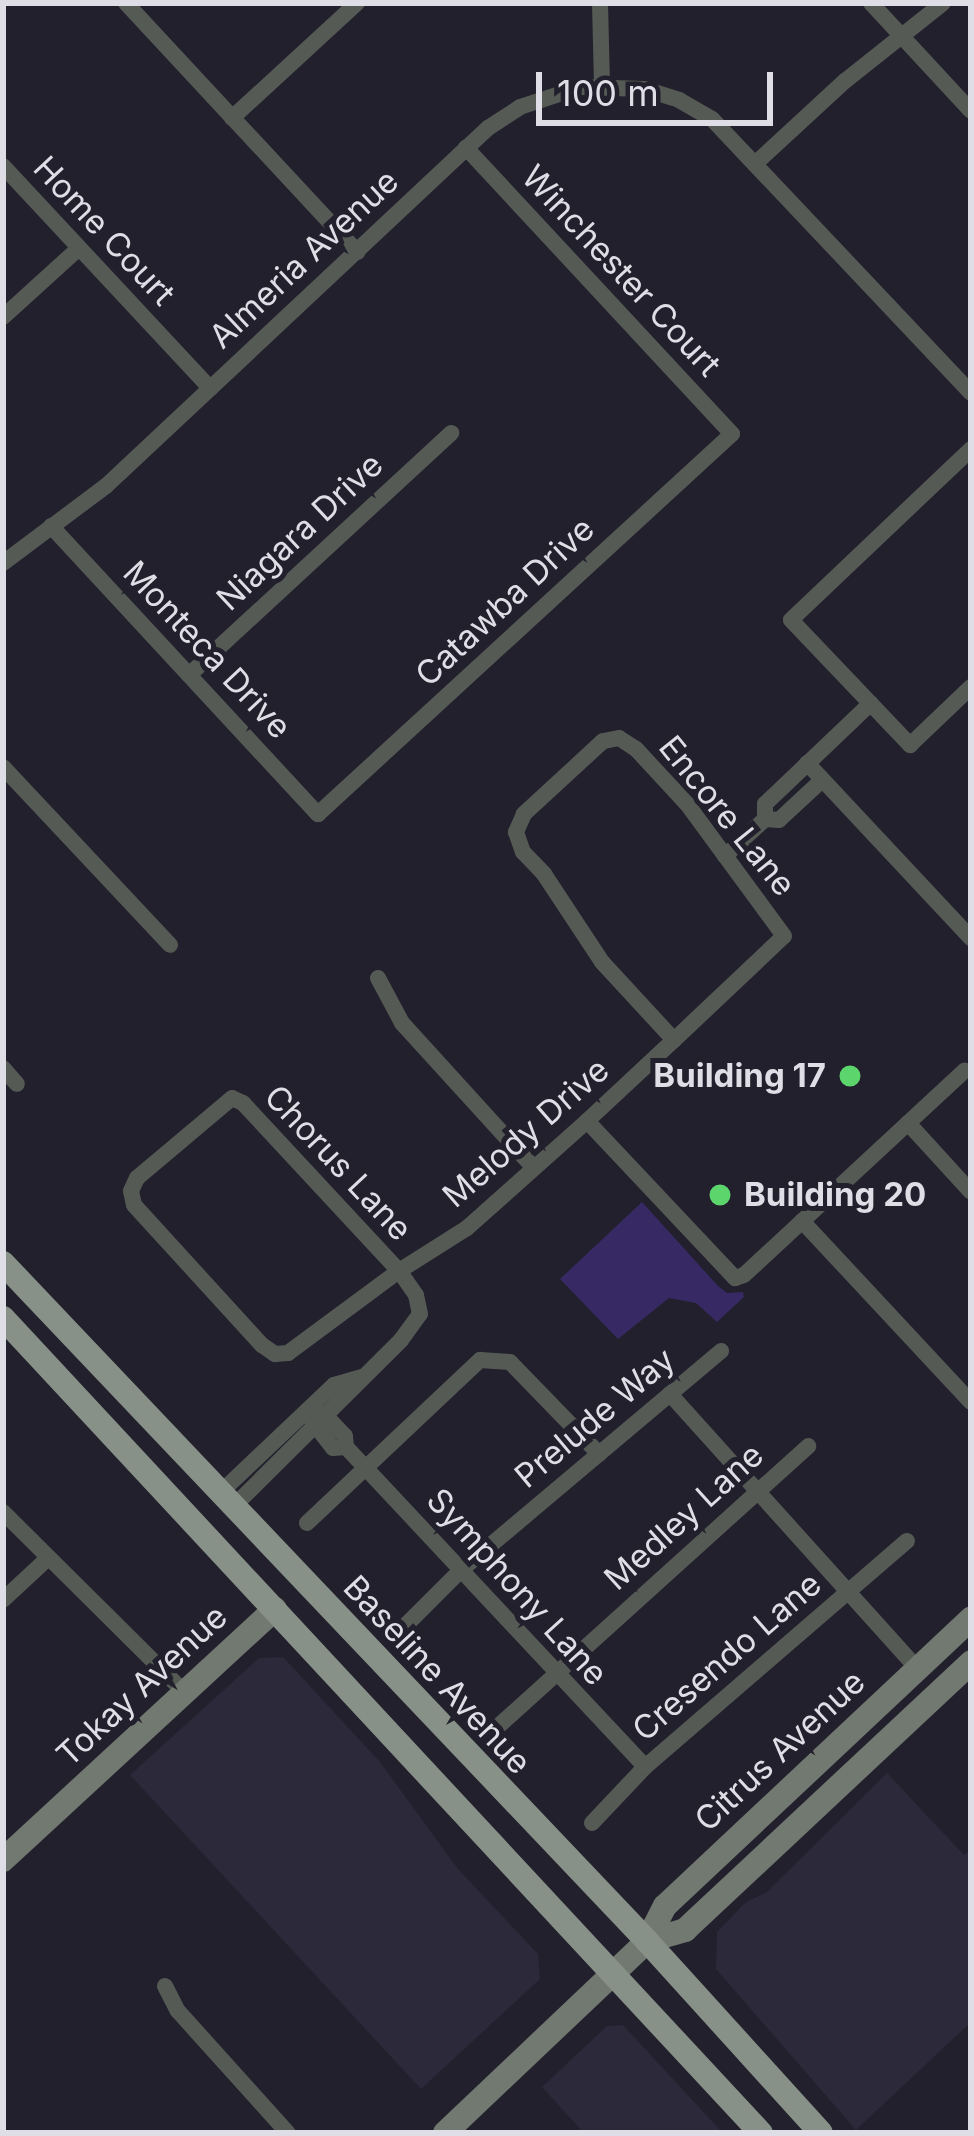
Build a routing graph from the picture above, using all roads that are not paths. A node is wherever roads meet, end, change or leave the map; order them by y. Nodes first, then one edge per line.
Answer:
1 (126, 3) edge
2 (357, 3) edge
3 (600, 3) edge
4 (871, 3) edge
5 (943, 3) edge
6 (904, 39) junction
7 (602, 85) junction
8 (971, 111) edge
9 (232, 118) junction
10 (466, 148) junction
11 (757, 163) junction
12 (3, 166) edge
13 (78, 249) junction
14 (357, 252) junction
15 (3, 317) edge
16 (210, 388) junction
17 (971, 393) edge
18 (451, 433) dead end
19 (732, 434) joint
20 (971, 449) edge
21 (51, 526) junction
22 (3, 563) edge
23 (190, 675) junction
24 (971, 687) edge
25 (872, 703) junction
26 (807, 763) junction
27 (3, 767) edge
28 (822, 780) junction
29 (318, 814) joint
30 (765, 819) junction
31 (724, 856) junction
32 (968, 930) edge
33 (784, 936) joint
34 (170, 945) dead end
35 (378, 978) dead end
36 (674, 1040) junction
37 (3, 1068) edge
38 (964, 1070) dead end
39 (17, 1084) dead end
40 (587, 1121) junction
41 (908, 1123) junction
42 (534, 1168) junction
43 (971, 1192) edge
44 (802, 1221) junction
45 (3, 1263) edge
46 (398, 1271) junction
47 (3, 1318) edge
48 (722, 1352) dead end
49 (288, 1353) joint
50 (363, 1377) junction
51 (670, 1394) junction
52 (971, 1402) edge
53 (309, 1409) junction
54 (321, 1423) junction
55 (808, 1446) dead end
56 (599, 1454) junction
57 (365, 1466) junction
58 (759, 1490) junction
59 (227, 1500) junction
60 (3, 1512) edge
61 (307, 1523) dead end
62 (908, 1541) dead end
63 (47, 1559) junction
64 (461, 1570) junction
65 (849, 1592) junction
66 (3, 1600) edge
67 (274, 1609) junction
68 (971, 1619) edge
69 (402, 1629) dead end
70 (918, 1669) junction
71 (553, 1673) junction
72 (967, 1674) edge
73 (184, 1692) junction
74 (493, 1730) dead end
75 (645, 1767) junction
76 (592, 1823) dead end
77 (3, 1860) edge
78 (647, 1941) junction
79 (611, 1975) junction
80 (165, 1986) dead end
81 (288, 2133) edge
82 (445, 2133) edge
83 (761, 2133) edge
84 (821, 2133) edge

1 - 9 street
2 - 9 street
3 - 7 street
4 - 6 street
5 - 6 street
6 - 8 street
6 - 11 street
7 - 10 street, Almeria Avenue
7 - 11 street
9 - 14 street
10 - 14 street, Almeria Avenue
10 - 19 street, Winchester Court
11 - 17 street
12 - 13 street, Home Court
13 - 15 street
13 - 16 street, Home Court
14 - 16 street, Almeria Avenue
16 - 21 street, Almeria Avenue
18 - 23 street, Niagara Drive
19 - 29 street, Catawba Drive
20 - 25 street
21 - 22 street, Almeria Avenue
21 - 23 street, Monteca Drive
23 - 29 street, Monteca Drive
24 - 25 street
25 - 26 street
26 - 28 street
26 - 30 street
27 - 34 street
28 - 30 street
28 - 32 street
30 - 31 street
31 - 33 street, Encore Lane
31 - 36 street, Encore Lane
33 - 36 street, Melody Drive
35 - 42 street
36 - 40 street, Melody Drive
37 - 39 street
38 - 41 street
40 - 42 street, Melody Drive
40 - 44 street
41 - 43 street
41 - 44 street
42 - 46 street, Melody Drive
44 - 52 street
45 - 59 main road, Baseline Avenue
46 - 49 street, Melody Drive
46 - 49 street, Chorus Lane
46 - 50 street, Chorus Lane
47 - 67 main road
48 - 51 street, Prelude Way
50 - 53 street
50 - 54 street
51 - 56 street, Prelude Way
51 - 58 street
53 - 54 street, Symphony Lane
53 - 59 street
54 - 57 street, Symphony Lane
54 - 59 street
55 - 58 street, Medley Lane
56 - 57 street
56 - 64 street, Prelude Way
57 - 61 street
57 - 64 street, Symphony Lane
58 - 65 street
58 - 71 street, Medley Lane
59 - 78 main road, Baseline Avenue
60 - 63 street
62 - 65 street, Cresendo Lane
63 - 66 street
63 - 73 street
64 - 69 street, Prelude Way
64 - 71 street, Symphony Lane
65 - 70 street
65 - 75 street, Cresendo Lane
67 - 73 main road, Tokay Avenue
67 - 79 main road
68 - 70 main road, Citrus Avenue
70 - 78 main road, Citrus Avenue
71 - 74 street, Medley Lane
71 - 75 street, Symphony Lane
72 - 78 main road, Citrus Avenue
73 - 77 main road, Tokay Avenue
75 - 76 street, Cresendo Lane
78 - 79 main road, Citrus Avenue
78 - 84 main road, Baseline Avenue
79 - 82 main road, Citrus Avenue
79 - 83 main road
80 - 81 street

